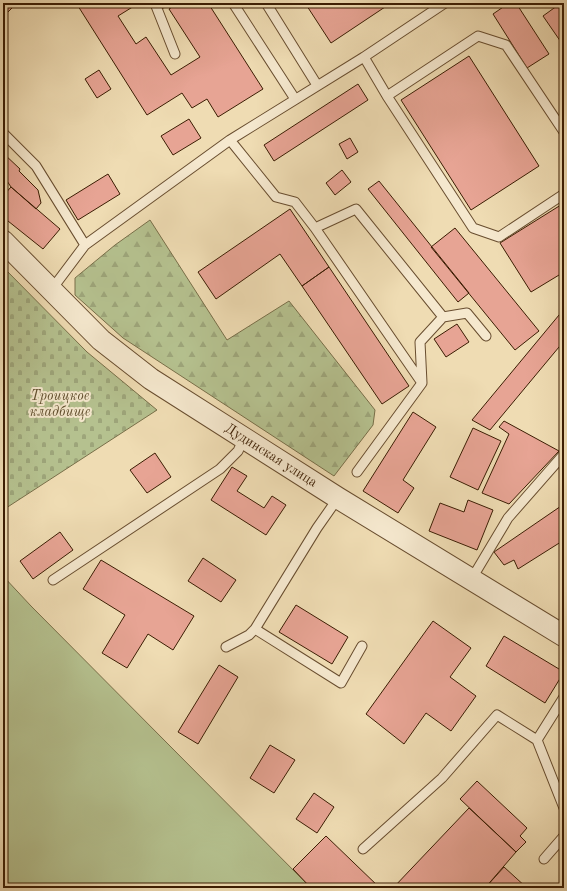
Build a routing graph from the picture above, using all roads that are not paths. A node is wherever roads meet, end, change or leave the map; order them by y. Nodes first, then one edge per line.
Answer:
1 (162, 3) edge
2 (233, 3) edge
3 (266, 3) edge
4 (445, 3) edge
5 (175, 54) dead end
6 (364, 57) junction
7 (317, 85) junction
8 (387, 96) junction
9 (295, 99) junction
10 (564, 132) edge
11 (3, 133) edge
12 (230, 140) junction
13 (564, 194) edge
14 (315, 228) junction
15 (3, 241) edge
16 (85, 246) junction
17 (52, 289) junction
18 (443, 317) junction
19 (486, 336) dead end
20 (422, 383) junction
21 (244, 438) junction
22 (564, 454) edge
23 (357, 472) dead end
24 (338, 498) junction
25 (53, 580) dead end
26 (471, 580) junction
27 (255, 628) junction
28 (564, 636) edge
29 (362, 646) dead end
30 (226, 647) dead end
31 (564, 697) edge
32 (537, 740) junction
33 (564, 808) edge
34 (564, 836) edge
35 (363, 849) dead end
36 (544, 859) dead end

1 - 5 lane
2 - 9 lane
3 - 7 lane
4 - 6 lane
6 - 7 lane
6 - 8 lane
7 - 9 lane
8 - 10 lane
8 - 13 lane
9 - 12 lane
11 - 16 lane
12 - 14 lane
12 - 16 lane
14 - 18 lane
14 - 20 lane
15 - 17 street, Дудинская улица
16 - 17 lane
17 - 21 street, Дудинская улица
18 - 19 lane
18 - 20 lane
20 - 23 lane
21 - 24 street, Дудинская улица
21 - 25 lane
22 - 26 lane
24 - 26 street, Дудинская улица
24 - 27 lane
26 - 28 street, Дудинская улица
27 - 29 lane
27 - 30 lane
31 - 32 lane
32 - 33 lane
32 - 35 lane
34 - 36 lane

